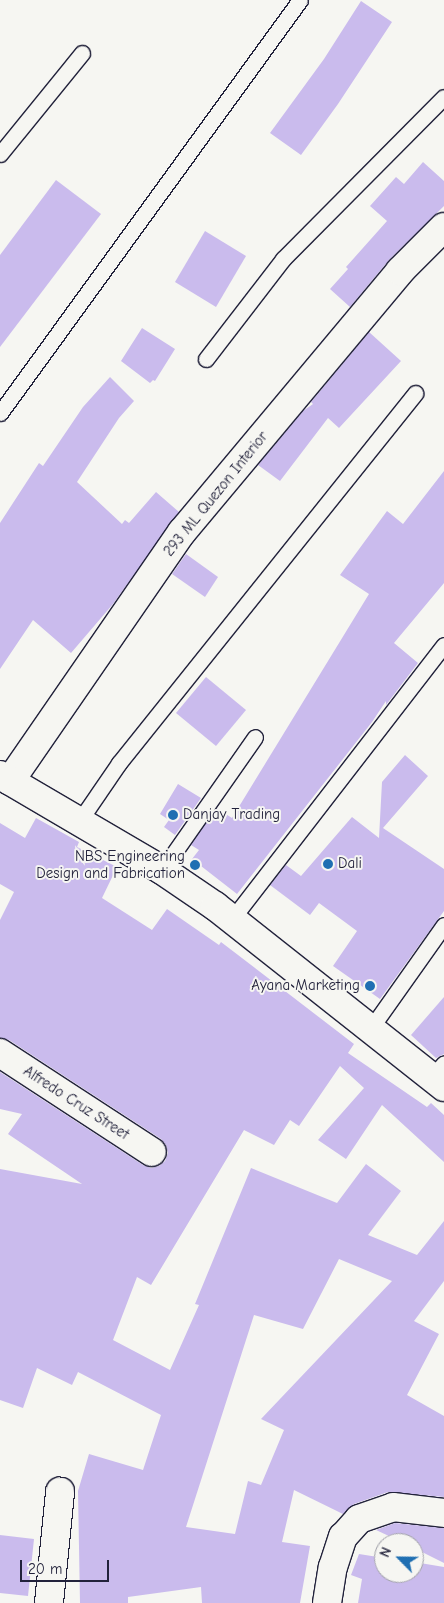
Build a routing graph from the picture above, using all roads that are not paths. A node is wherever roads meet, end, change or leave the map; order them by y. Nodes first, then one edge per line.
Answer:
1 (300, 0) edge
2 (82, 53) dead end
3 (444, 97) edge
4 (0, 154) edge
5 (444, 227) edge
6 (206, 359) dead end
7 (415, 393) dead end
8 (0, 413) edge
9 (444, 645) edge
10 (255, 737) dead end
11 (5, 778) edge
12 (80, 820) junction
13 (162, 870) junction
14 (232, 919) junction
15 (444, 925) edge
16 (370, 1028) junction
17 (0, 1054) edge
18 (440, 1076) edge
19 (152, 1152) dead end
20 (60, 1492) dead end
21 (444, 1513) edge
22 (49, 1603) edge
23 (327, 1603) edge

1 - 8 lane
2 - 4 lane
3 - 6 lane
5 - 11 street, 293 ML Quezon Interior
7 - 12 lane
9 - 14 lane
10 - 13 lane
11 - 12 street
12 - 13 street
13 - 14 street
14 - 16 street
15 - 16 lane
16 - 18 street
17 - 19 street, Alfredo Cruz Street
20 - 22 street
21 - 23 street

